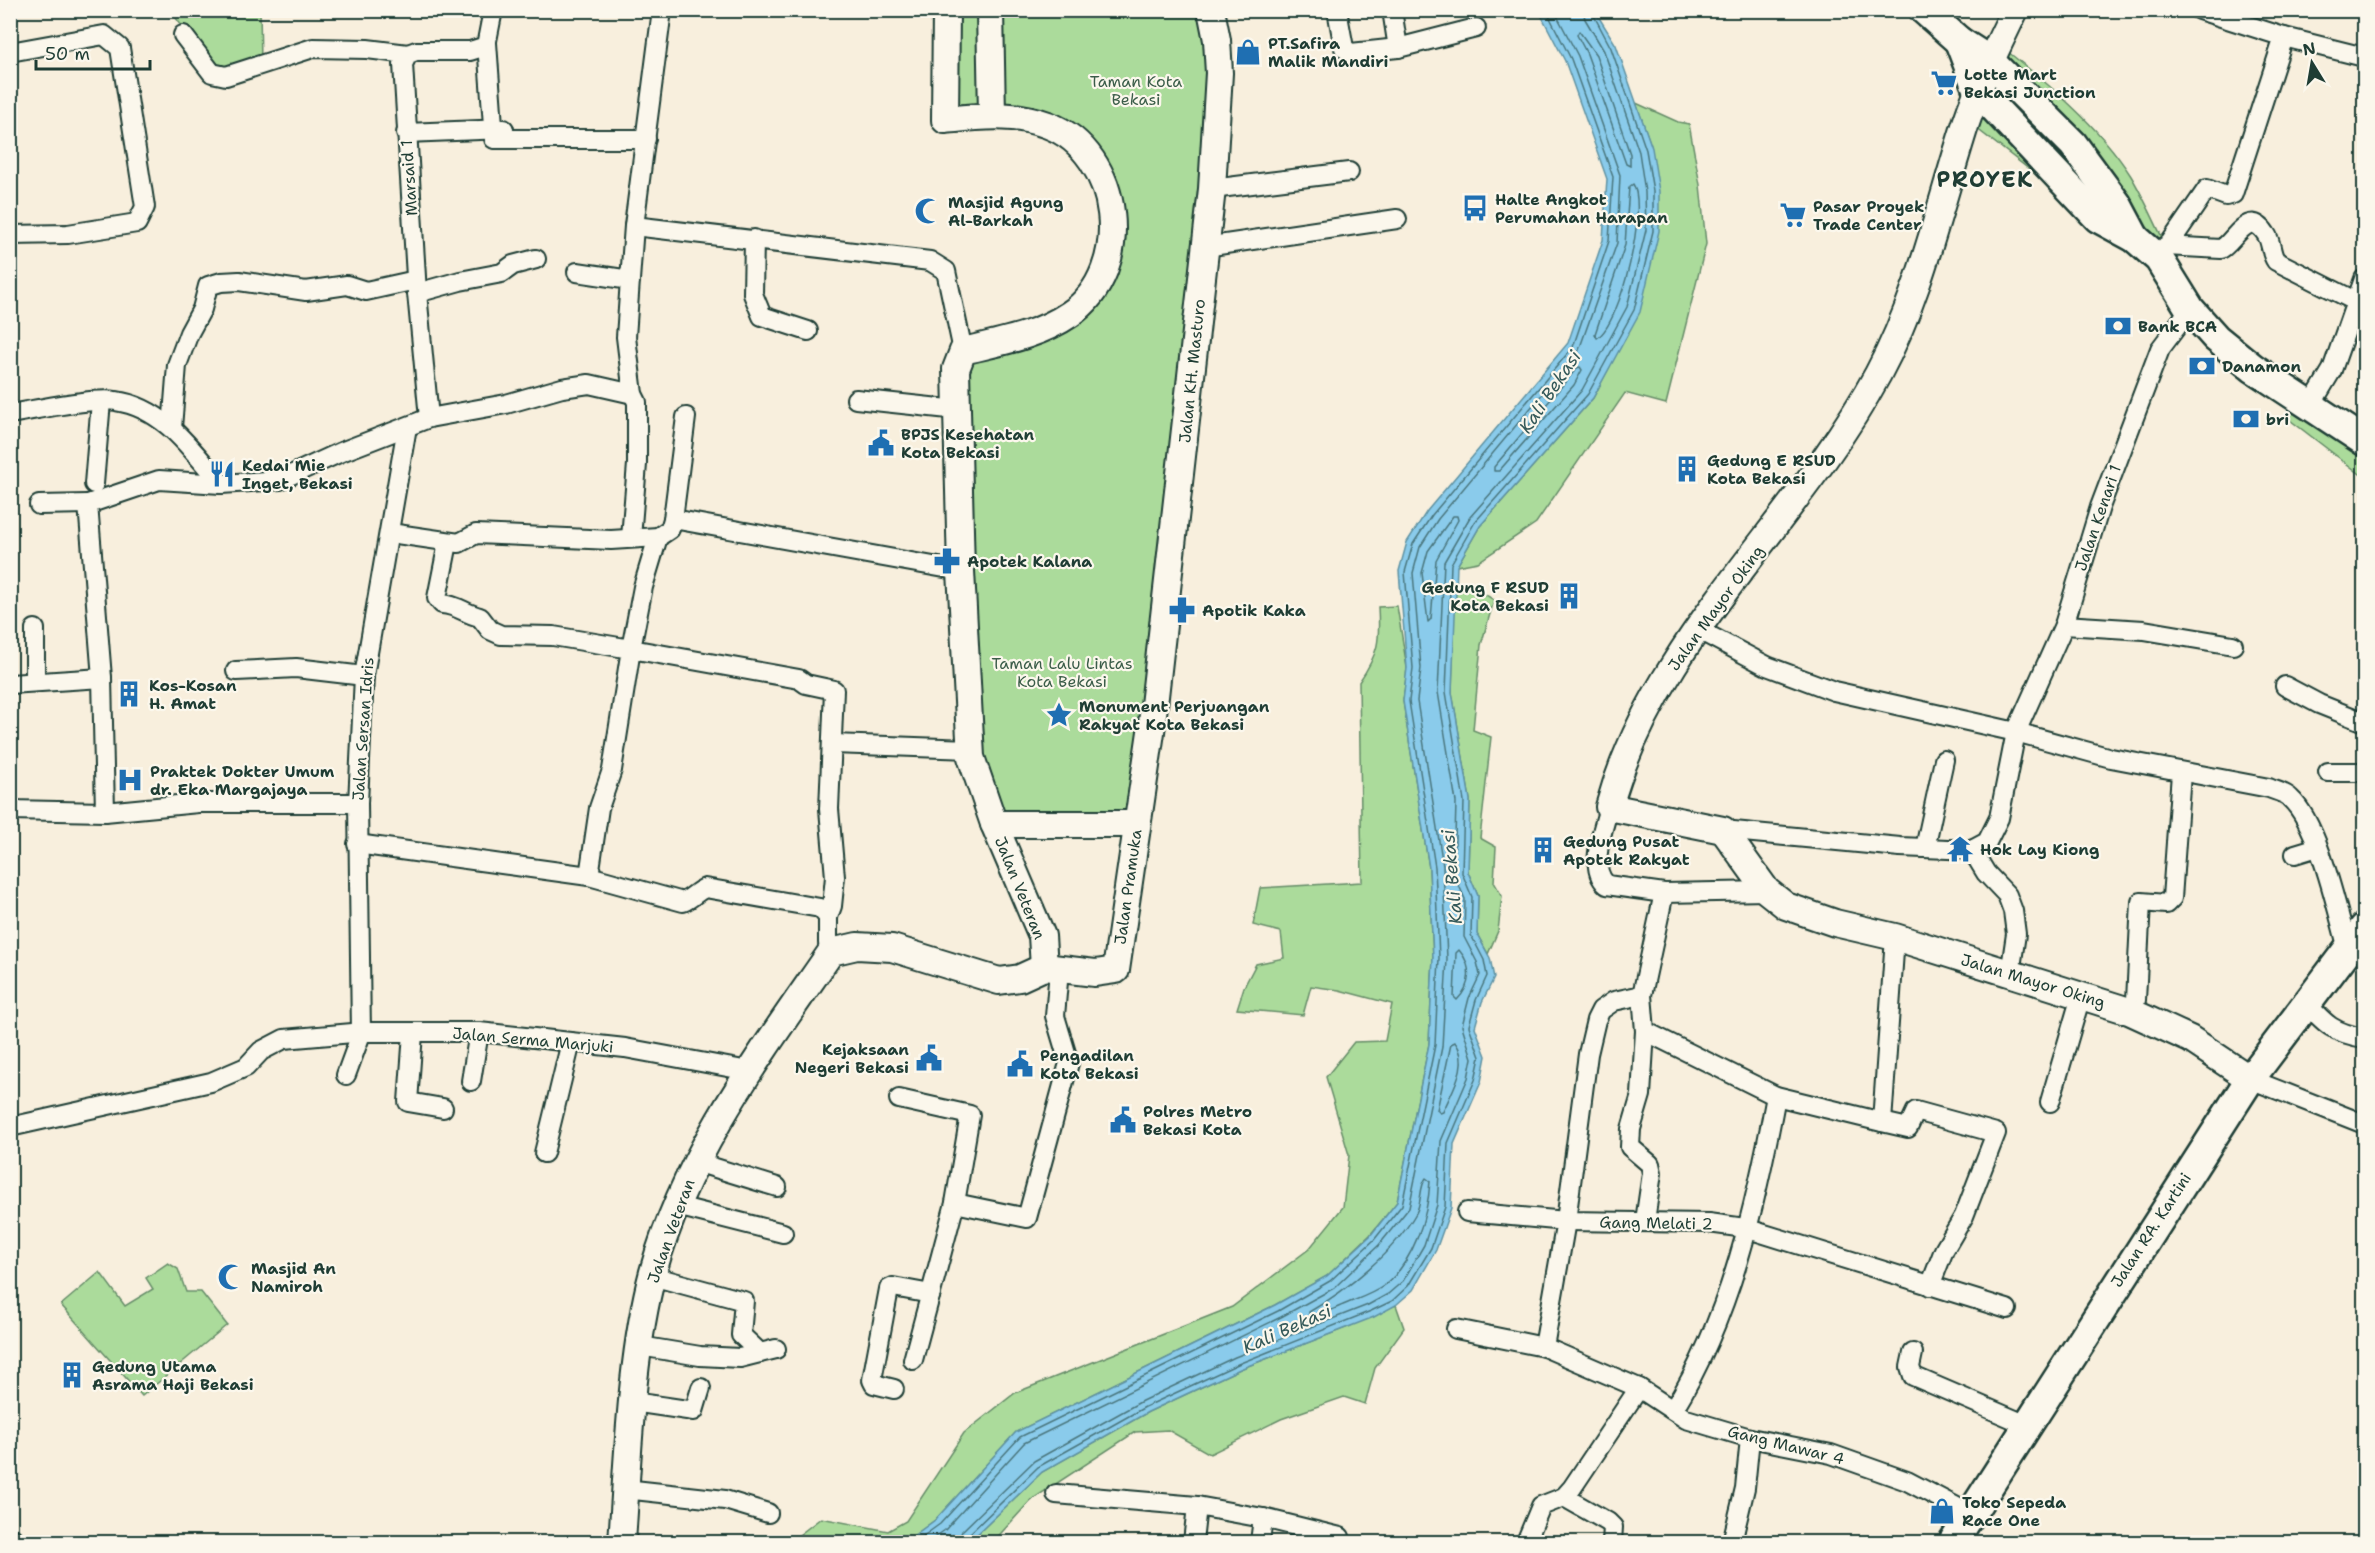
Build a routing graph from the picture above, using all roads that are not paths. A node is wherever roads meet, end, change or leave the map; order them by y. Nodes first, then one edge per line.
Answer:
1 (493, 10) edge
2 (662, 10) edge
3 (946, 10) edge
4 (990, 10) edge
5 (1211, 10) edge
6 (1337, 10) edge
7 (1392, 10) edge
8 (1924, 10) edge
9 (2014, 10) edge
10 (2199, 10) edge
11 (1476, 28) dead end
12 (183, 35) dead end
13 (2284, 37) junction
14 (1959, 41) junction
15 (487, 44) junction
16 (1398, 48) junction
17 (10, 52) edge
18 (408, 54) junction
19 (2364, 57) edge
20 (1990, 61) junction
21 (1978, 90) junction
22 (992, 115) junction
23 (501, 129) junction
24 (406, 133) junction
25 (646, 139) junction
26 (1349, 172) dead end
27 (1212, 189) junction
28 (1397, 219) dead end
29 (634, 226) junction
30 (10, 235) edge
31 (2135, 238) junction
32 (754, 239) junction
33 (1205, 247) junction
34 (2163, 252) junction
35 (536, 260) dead end
36 (577, 272) dead end
37 (2364, 279) edge
38 (630, 280) junction
39 (417, 286) junction
40 (2357, 302) junction
41 (2190, 309) junction
42 (808, 331) dead end
43 (963, 351) junction
44 (633, 394) junction
45 (856, 399) dead end
46 (101, 401) junction
47 (2311, 405) junction
48 (958, 410) junction
49 (10, 414) edge
50 (686, 417) dead end
51 (429, 418) junction
52 (407, 427) junction
53 (172, 428) junction
54 (2364, 441) edge
55 (94, 484) dead end
56 (221, 484) junction
57 (88, 504) junction
58 (39, 506) dead end
59 (673, 519) junction
60 (390, 533) junction
61 (658, 537) junction
62 (631, 538) junction
63 (448, 543) junction
64 (961, 571) junction
65 (2064, 625) junction
66 (36, 629) dead end
67 (1697, 629) junction
68 (2233, 645) dead end
69 (631, 649) junction
70 (236, 670) dead end
71 (364, 676) junction
72 (102, 678) junction
73 (35, 682) junction
74 (10, 684) edge
75 (2285, 686) dead end
76 (2364, 722) edge
77 (1151, 732) joint
78 (2016, 732) junction
79 (833, 744) junction
80 (970, 749) junction
81 (1944, 760) dead end
82 (2328, 772) dead end
83 (2364, 772) edge
84 (2181, 773) junction
85 (358, 803) junction
86 (1609, 807) junction
87 (10, 810) edge
88 (105, 812) junction
89 (994, 824) junction
90 (1136, 824) junction
91 (1724, 830) junction
92 (357, 844) junction
93 (2318, 847) junction
94 (1925, 848) junction
95 (1972, 850) junction
96 (2295, 854) dead end
97 (589, 876) junction
98 (1767, 891) junction
99 (1664, 893) junction
100 (828, 917) junction
101 (1895, 937) junction
102 (2356, 938) edge
103 (831, 952) junction
104 (1052, 968) junction
105 (2010, 974) junction
106 (1642, 995) junction
107 (2081, 996) junction
108 (2306, 1003) junction
109 (2129, 1011) junction
110 (1645, 1030) junction
111 (479, 1032) junction
112 (413, 1033) junction
113 (361, 1034) junction
114 (2364, 1038) edge
115 (571, 1042) junction
116 (748, 1071) junction
117 (346, 1075) dead end
118 (2250, 1079) junction
119 (471, 1081) dead end
120 (1776, 1096) junction
121 (899, 1099) dead end
122 (2050, 1102) dead end
123 (443, 1108) dead end
124 (1882, 1122) junction
125 (2364, 1124) edge
126 (10, 1127) edge
127 (544, 1153) dead end
128 (696, 1162) junction
129 (777, 1187) dead end
130 (955, 1203) junction
131 (677, 1206) junction
132 (1467, 1212) dead end
133 (1566, 1221) junction
134 (1645, 1221) junction
135 (1745, 1228) junction
136 (783, 1233) dead end
137 (652, 1276) junction
138 (1930, 1286) junction
139 (931, 1294) junction
140 (2007, 1309) dead end
141 (1456, 1329) dead end
142 (640, 1346) junction
143 (1544, 1347) junction
144 (1913, 1353) dead end
145 (913, 1360) dead end
146 (701, 1388) dead end
147 (1639, 1388) junction
148 (894, 1389) dead end
149 (633, 1401) junction
150 (1673, 1410) junction
151 (2027, 1425) junction
152 (1750, 1438) junction
153 (624, 1494) junction
154 (1056, 1494) dead end
155 (1564, 1497) junction
156 (1197, 1506) junction
157 (1967, 1512) junction
158 (768, 1513) dead end
159 (1263, 1518) junction
160 (1341, 1537) dead end
161 (622, 1538) edge
162 (1193, 1542) edge
163 (1260, 1542) edge
164 (1526, 1542) edge
165 (1612, 1542) edge
166 (1732, 1542) edge
167 (1953, 1542) edge

1 - 15 street
2 - 25 street
3 - 22 street
4 - 22 street
5 - 27 street, Jalan KH. Masturo
6 - 16 street
7 - 16 street
8 - 14 main road
9 - 20 street, Jalan Mayor Oking
10 - 13 street
11 - 16 street
12 - 18 street
13 - 19 street
13 - 34 street
14 - 20 main road
14 - 21 main road
15 - 18 street
15 - 23 street
17 - 30 street
18 - 24 street, Marsaid 1
20 - 21 street, Jalan Mayor Oking
20 - 31 main road
21 - 31 main road
21 - 67 street, Jalan Mayor Oking
22 - 43 street
23 - 24 street
23 - 25 street
24 - 39 street, Marsaid 1
25 - 29 street
26 - 27 street
27 - 33 street, Jalan KH. Masturo
28 - 33 street
29 - 32 street
29 - 38 street
31 - 34 main road
32 - 42 street
32 - 43 street
33 - 77 street, Jalan KH. Masturo
34 - 40 street
34 - 41 main road
35 - 39 street
36 - 38 street
37 - 40 street
38 - 44 street
39 - 51 street, Marsaid 1
39 - 53 street
40 - 47 street
41 - 47 main road
41 - 65 street, Jalan Kenari 1
43 - 48 street, Jalan Veteran
44 - 51 street
44 - 62 street
45 - 48 street
46 - 49 street
46 - 53 street
46 - 55 street
47 - 54 main road
48 - 64 street, Jalan Veteran
50 - 59 street
51 - 52 street
52 - 56 street
52 - 60 street, Jalan Sersan Idris
53 - 56 street
56 - 57 street
57 - 58 street
57 - 72 street
59 - 61 street
59 - 64 street
60 - 63 street
60 - 71 street, Jalan Sersan Idris
61 - 62 street
61 - 69 street
62 - 63 street
63 - 69 street
64 - 80 street, Jalan Veteran
65 - 68 street
65 - 78 street, Jalan Kenari 1
66 - 73 street
67 - 78 street
67 - 86 street, Jalan Mayor Oking
69 - 79 street
69 - 97 street
70 - 71 street
71 - 85 street, Jalan Sersan Idris
72 - 73 street
72 - 88 street
73 - 74 street
75 - 76 street
77 - 90 street, Jalan Pramuka
78 - 84 street
78 - 95 street, Jalan Kenari 1
79 - 80 street
79 - 100 street
80 - 89 street, Jalan Veteran
81 - 94 street
82 - 83 street
84 - 93 street
84 - 109 street
85 - 88 street
85 - 92 street, Jalan Sersan Idris
86 - 91 street
86 - 99 street
87 - 88 street
89 - 90 street
89 - 104 street, Jalan Veteran
90 - 104 street, Jalan Pramuka
91 - 94 street
91 - 98 street, Jalan Mayor Oking
92 - 97 street
92 - 113 street, Jalan Sersan Idris
93 - 96 street
93 - 102 street
94 - 95 street
95 - 105 street
97 - 100 street
98 - 99 street
98 - 101 street, Jalan Mayor Oking
99 - 106 street
100 - 103 street
101 - 105 street, Jalan Mayor Oking
101 - 124 street
102 - 108 main road, Jalan RA. Kartini
103 - 104 street
103 - 116 street, Jalan Veteran
104 - 130 street
105 - 107 street, Jalan Mayor Oking
106 - 110 street
106 - 133 street
107 - 109 street, Jalan Mayor Oking
107 - 122 street
108 - 114 street
108 - 118 main road, Jalan RA. Kartini
109 - 118 street, Jalan Mayor Oking
110 - 120 street
110 - 134 street
111 - 112 street, Jalan Serma Marjuki
111 - 115 street, Jalan Serma Marjuki
111 - 119 street
112 - 113 street, Jalan Serma Marjuki
112 - 123 street
113 - 117 street
113 - 126 street, Jalan Serma Marjuki
115 - 116 street, Jalan Serma Marjuki
115 - 127 street
116 - 128 street, Jalan Veteran
118 - 125 street
118 - 151 main road, Jalan RA. Kartini
120 - 124 street
120 - 135 street
121 - 130 street
124 - 138 street
128 - 129 street
128 - 131 street, Jalan Veteran
130 - 139 street
131 - 136 street
131 - 137 street, Jalan Veteran
132 - 133 street, Gang Melati 2
133 - 134 street, Gang Melati 2
133 - 143 street
134 - 135 street, Gang Melati 2
135 - 138 street, Gang Melati 2
135 - 150 street
137 - 142 street, Jalan Veteran
137 - 142 street
138 - 140 street, Gang Melati 2
139 - 145 street
139 - 148 street
141 - 143 street, Gang Mawar 4
142 - 149 street, Jalan Veteran
143 - 147 street, Gang Mawar 4
144 - 151 street
146 - 149 street
147 - 150 street, Gang Mawar 4
147 - 155 street
149 - 153 street, Jalan Veteran
150 - 152 street, Gang Mawar 4
151 - 157 main road, Jalan RA. Kartini
152 - 157 street, Gang Mawar 4
152 - 166 street
153 - 158 street
153 - 161 street, Jalan Veteran
154 - 156 street
155 - 164 street
155 - 165 street
156 - 159 street
156 - 162 street
157 - 167 main road, Jalan RA. Kartini
159 - 160 street
159 - 163 street

